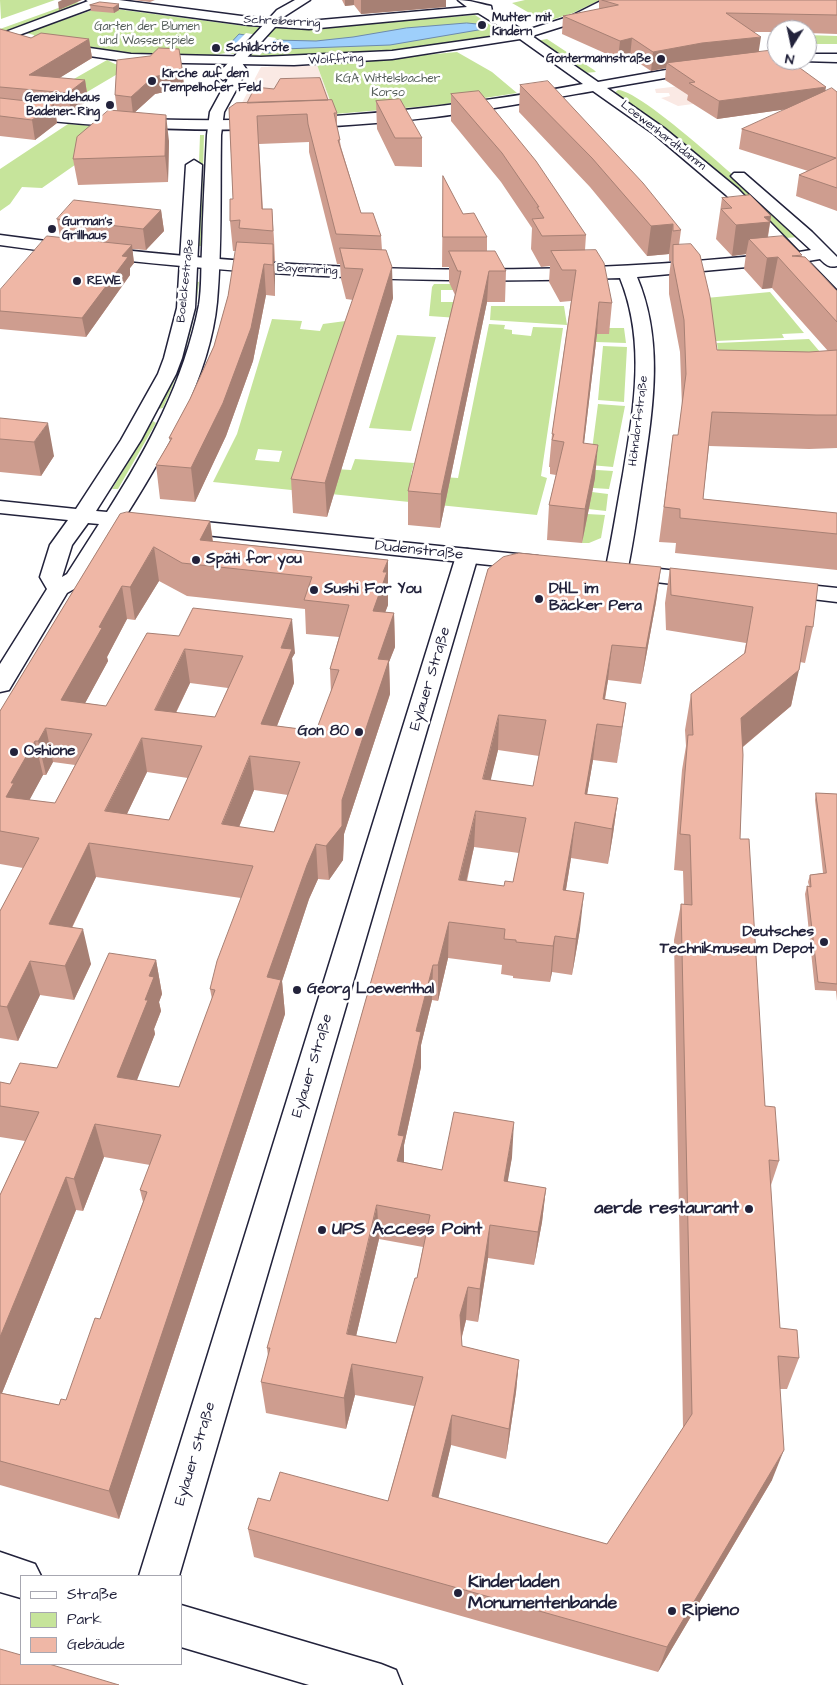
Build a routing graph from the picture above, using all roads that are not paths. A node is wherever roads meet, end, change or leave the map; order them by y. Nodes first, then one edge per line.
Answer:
1 (73, 0) edge
2 (98, 0) edge
3 (612, 0) edge
4 (466, 1) edge
5 (309, 2) edge
6 (492, 4) edge
7 (528, 21) dead end
8 (272, 25) junction
9 (0, 26) edge
10 (541, 30) junction
11 (522, 35) junction
12 (0, 38) edge
13 (558, 42) dead end
14 (239, 58) junction
15 (817, 58) edge
16 (837, 58) edge
17 (767, 61) edge
18 (611, 77) junction
19 (596, 85) junction
20 (636, 94) dead end
21 (0, 111) edge
22 (203, 127) junction
23 (194, 154) dead end
24 (730, 168) dead end
25 (0, 240) edge
26 (824, 254) junction
27 (796, 257) junction
28 (190, 262) junction
29 (211, 264) junction
30 (837, 267) edge
31 (626, 272) junction
32 (837, 301) edge
33 (145, 414) junction
34 (172, 416) junction
35 (0, 507) edge
36 (83, 515) junction
37 (113, 518) junction
38 (467, 556) junction
39 (561, 566) edge
40 (728, 584) edge
41 (756, 587) edge
42 (58, 589) junction
43 (837, 595) edge
44 (0, 684) edge
45 (0, 1572) edge
46 (159, 1575) edge
47 (20, 1578) edge
48 (182, 1626) edge
49 (381, 1685) edge

1 - 9 street
2 - 8 street, Schreiberring
2 - 12 street
3 - 10 street, Wolffring
4 - 6 street, Loewenhardtdamm
5 - 8 street, Boelckestraße
6 - 8 street, Schreiberring
6 - 11 street, Loewenhardtdamm
7 - 10 street
8 - 14 street, Boelckestraße
10 - 11 street, Wolffring
10 - 13 street
11 - 14 street, Wolffring
11 - 19 street, Loewenhardtdamm
12 - 14 street, Wolffring
14 - 22 street, Boelckestraße
15 - 16 street
17 - 18 street
18 - 19 street
18 - 20 street, Loewenhardtdamm
19 - 22 street
19 - 27 street, Loewenhardtdamm
21 - 22 street
22 - 29 street, Boelckestraße
23 - 28 street, Boelckestraße
24 - 26 street, Loewenhardtdamm
25 - 28 street, Bayernring
26 - 27 street, Bayernring
26 - 30 street, Loewenhardtdamm
27 - 31 street, Bayernring
27 - 32 street, Loewenhardtdamm
28 - 29 street, Bayernring
28 - 33 street, Boelckestraße
29 - 31 street, Bayernring
29 - 34 street, Boelckestraße
31 - 40 street, Höhndorfstraße
33 - 34 street
33 - 36 street, Boelckestraße
34 - 37 street, Boelckestraße
35 - 36 street, Dudenstraße
36 - 37 street, Dudenstraße
36 - 42 street, Boelckestraße
37 - 38 street, Dudenstraße
37 - 42 street, Boelckestraße
38 - 39 street, Dudenstraße
38 - 46 street, Eylauer Straße
41 - 43 street
42 - 44 street
45 - 47 street
48 - 49 street

